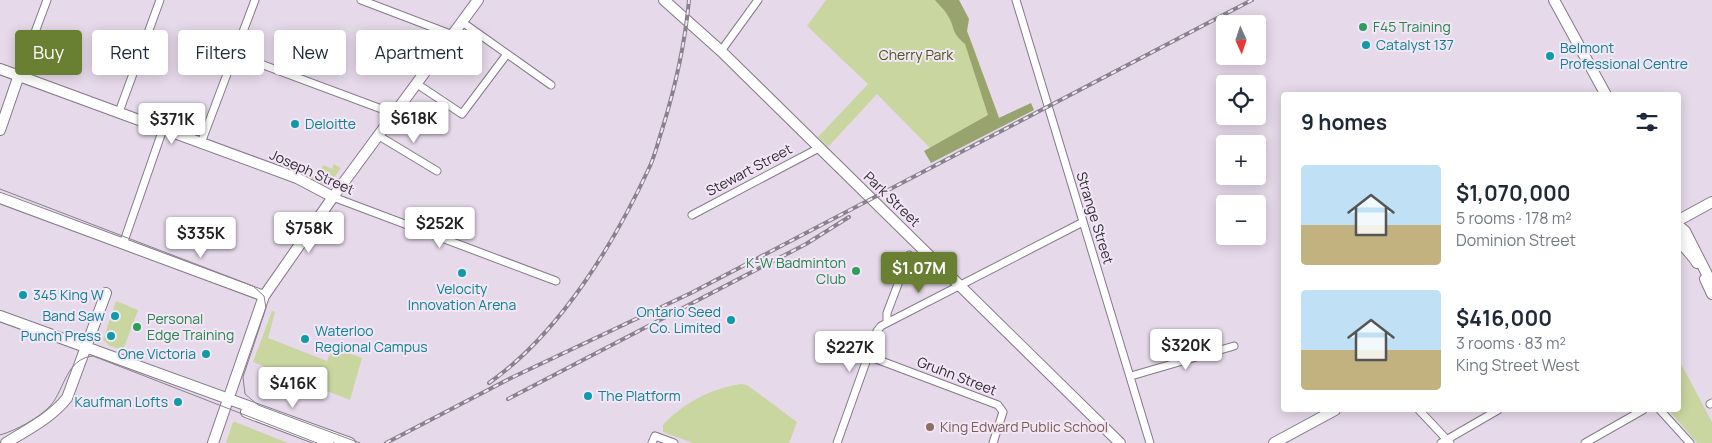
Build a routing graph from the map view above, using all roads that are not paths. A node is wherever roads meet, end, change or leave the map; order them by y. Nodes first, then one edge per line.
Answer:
1 (47, 0) edge
2 (160, 0) edge
3 (255, 0) edge
4 (361, 0) edge
5 (478, 0) edge
6 (664, 0) edge
7 (758, 0) edge
8 (1016, 0) edge
9 (1554, 0) edge
10 (462, 22) junction
11 (36, 30) edge
12 (243, 30) edge
13 (440, 30) edge
14 (456, 30) edge
15 (722, 51) junction
16 (507, 54) junction
17 (264, 65) edge
18 (0, 69) edge
19 (15, 74) edge
20 (19, 75) joint
21 (226, 75) edge
22 (424, 75) edge
23 (417, 84) junction
24 (551, 86) dead end
25 (1604, 92) edge
26 (119, 112) junction
27 (395, 114) junction
28 (163, 129) junction
29 (0, 130) edge
30 (379, 136) junction
31 (201, 143) junction
32 (819, 148) junction
33 (438, 171) dead end
34 (0, 198) edge
35 (333, 198) junction
36 (1712, 202) edge
37 (692, 215) dead end
38 (1681, 219) edge
39 (1084, 222) junction
40 (1681, 228) edge
41 (1681, 243) edge
42 (124, 244) junction
43 (909, 255) dead end
44 (556, 281) dead end
45 (1712, 284) edge
46 (960, 285) junction
47 (106, 293) dead end
48 (1712, 294) edge
49 (264, 296) junction
50 (0, 316) edge
51 (887, 321) junction
52 (1234, 346) dead end
53 (87, 348) junction
54 (868, 356) junction
55 (1131, 376) junction
56 (229, 400) junction
57 (1331, 412) edge
58 (1421, 412) edge
59 (1495, 412) edge
60 (1639, 412) edge
61 (1662, 412) edge
62 (654, 439) edge
63 (1446, 442) edge
64 (6, 443) edge
65 (213, 443) edge
66 (328, 443) edge
67 (350, 443) edge
68 (674, 443) edge
69 (837, 443) edge
70 (993, 443) edge
71 (1120, 443) edge
72 (1150, 443) edge
73 (1274, 443) edge
74 (1585, 443) edge
75 (1690, 443) edge

1 - 11 street
2 - 26 street
3 - 12 street
4 - 13 street
5 - 10 street
6 - 15 street, Park Street
7 - 15 street
8 - 39 street, Strange Street
9 - 25 street
10 - 14 street
10 - 16 street
15 - 32 street, Park Street
16 - 23 street
16 - 24 street
17 - 27 street
18 - 19 street, Joseph Street
20 - 26 street, Joseph Street
20 - 29 street
21 - 31 street
22 - 23 street
23 - 27 street
26 - 28 street, Joseph Street
27 - 30 street
28 - 31 street, Joseph Street
28 - 42 street
30 - 33 street
30 - 35 street
31 - 35 street, Joseph Street
32 - 37 street, Stewart Street
32 - 46 street, Park Street
34 - 42 street
35 - 44 street, Joseph Street
35 - 49 street
36 - 38 street
39 - 46 street
39 - 55 street, Strange Street
40 - 45 street
41 - 48 street
42 - 49 street
43 - 51 street
46 - 51 street
46 - 71 street, Park Street
47 - 53 street
49 - 56 street
50 - 53 street
51 - 54 street
52 - 55 street
53 - 56 street
53 - 64 street
54 - 69 street
54 - 70 street, Gruhn Street
55 - 72 street, Strange Street
56 - 65 street
56 - 66 street
56 - 67 street
57 - 73 street
58 - 63 street
59 - 63 street
60 - 74 street
61 - 75 street
62 - 68 street

